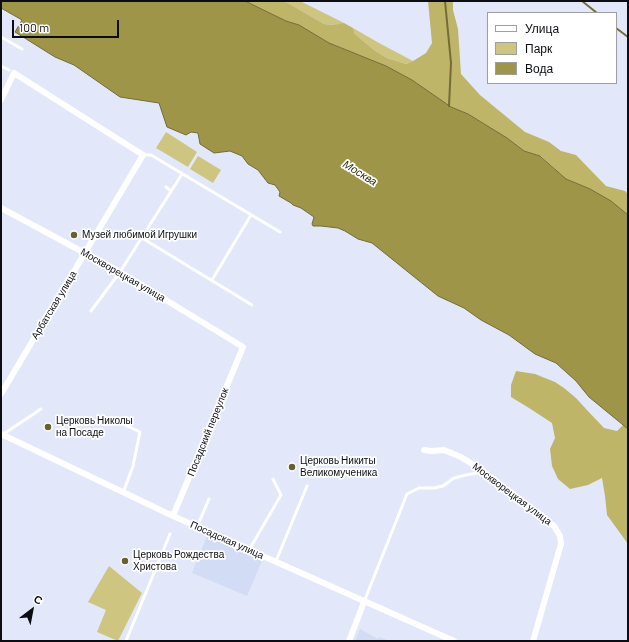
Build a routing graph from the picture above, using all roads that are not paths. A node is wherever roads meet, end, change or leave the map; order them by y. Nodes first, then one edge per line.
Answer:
1 (1, 37) edge
2 (22, 49) dead end
3 (1, 66) edge
4 (12, 72) junction
5 (1, 100) edge
6 (143, 155) junction
7 (182, 174) junction
8 (166, 188) dead end
9 (171, 191) junction
10 (1, 208) edge
11 (251, 215) junction
12 (280, 232) dead end
13 (142, 238) junction
14 (86, 253) junction
15 (120, 272) junction
16 (212, 280) junction
17 (252, 305) dead end
18 (91, 311) dead end
19 (243, 347) joint
20 (1, 394) edge
21 (40, 409) dead end
22 (121, 423) dead end
23 (2, 435) edge
24 (424, 450) dead end
25 (480, 469) junction
26 (273, 479) dead end
27 (307, 486) dead end
28 (123, 493) junction
29 (209, 499) dead end
30 (173, 516) junction
31 (197, 527) junction
32 (170, 534) dead end
33 (249, 550) junction
34 (276, 561) junction
35 (364, 602) junction
36 (126, 641) edge
37 (349, 641) edge
38 (454, 641) edge
39 (533, 641) edge

1 - 2 lane
3 - 4 lane
4 - 5 street
4 - 6 street
6 - 7 lane
6 - 14 street, Арбатская улица
7 - 9 lane
7 - 11 lane
8 - 9 lane
9 - 13 lane
10 - 14 street, Москворецкая улица
11 - 12 lane
11 - 16 lane
13 - 15 lane
13 - 16 lane
14 - 15 street, Москворецкая улица
14 - 20 street, Арбатская улица
15 - 18 lane
15 - 19 street, Москворецкая улица
16 - 17 lane
19 - 30 street, Посадский переулок
21 - 23 lane
22 - 28 lane
23 - 28 street, Посадская улица
24 - 25 street, Москворецкая улица
25 - 35 lane
25 - 39 street, Москворецкая улица
26 - 33 lane
27 - 34 lane
28 - 30 street, Посадская улица
29 - 31 lane
30 - 31 street, Посадская улица
31 - 33 street, Посадская улица
32 - 36 lane
33 - 34 street, Посадская улица
34 - 35 street, Посадская улица
35 - 37 street
35 - 38 street, Посадская улица

